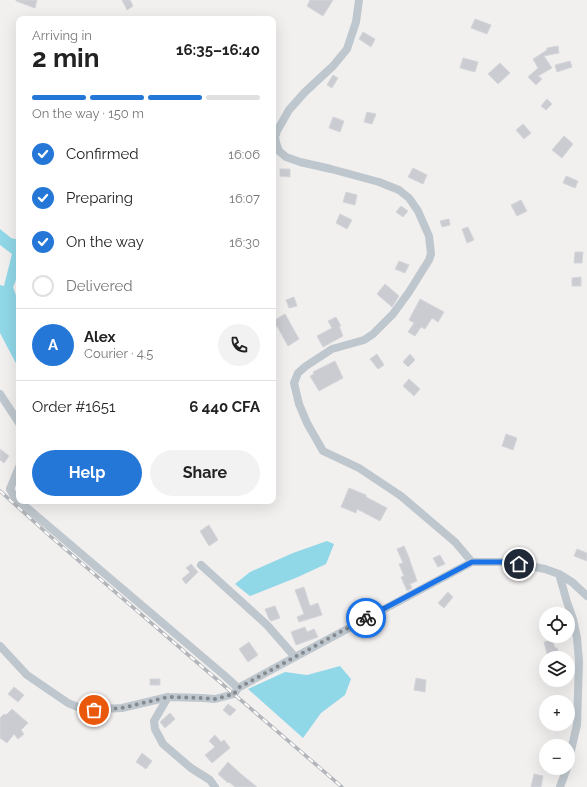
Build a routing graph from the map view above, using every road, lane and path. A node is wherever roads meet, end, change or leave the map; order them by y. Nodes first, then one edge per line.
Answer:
1 (359, 0) edge
2 (276, 135) edge
3 (276, 143) edge
4 (0, 394) edge
5 (16, 418) edge
6 (16, 474) edge
7 (16, 499) edge
8 (23, 504) edge
9 (472, 562) junction
10 (201, 564) dead end
11 (559, 574) junction
12 (587, 596) edge
13 (0, 646) edge
14 (295, 657) junction
15 (238, 688) junction
16 (168, 697) junction
17 (574, 739) edge
18 (564, 775) edge
19 (215, 787) edge
20 (560, 787) edge

1 - 2 street
3 - 9 street
4 - 5 street
6 - 7 street
8 - 15 street
9 - 11 street
9 - 14 street
10 - 14 street
11 - 12 street
11 - 17 street
13 - 16 street
14 - 15 street
15 - 16 street
16 - 19 street
18 - 20 street

